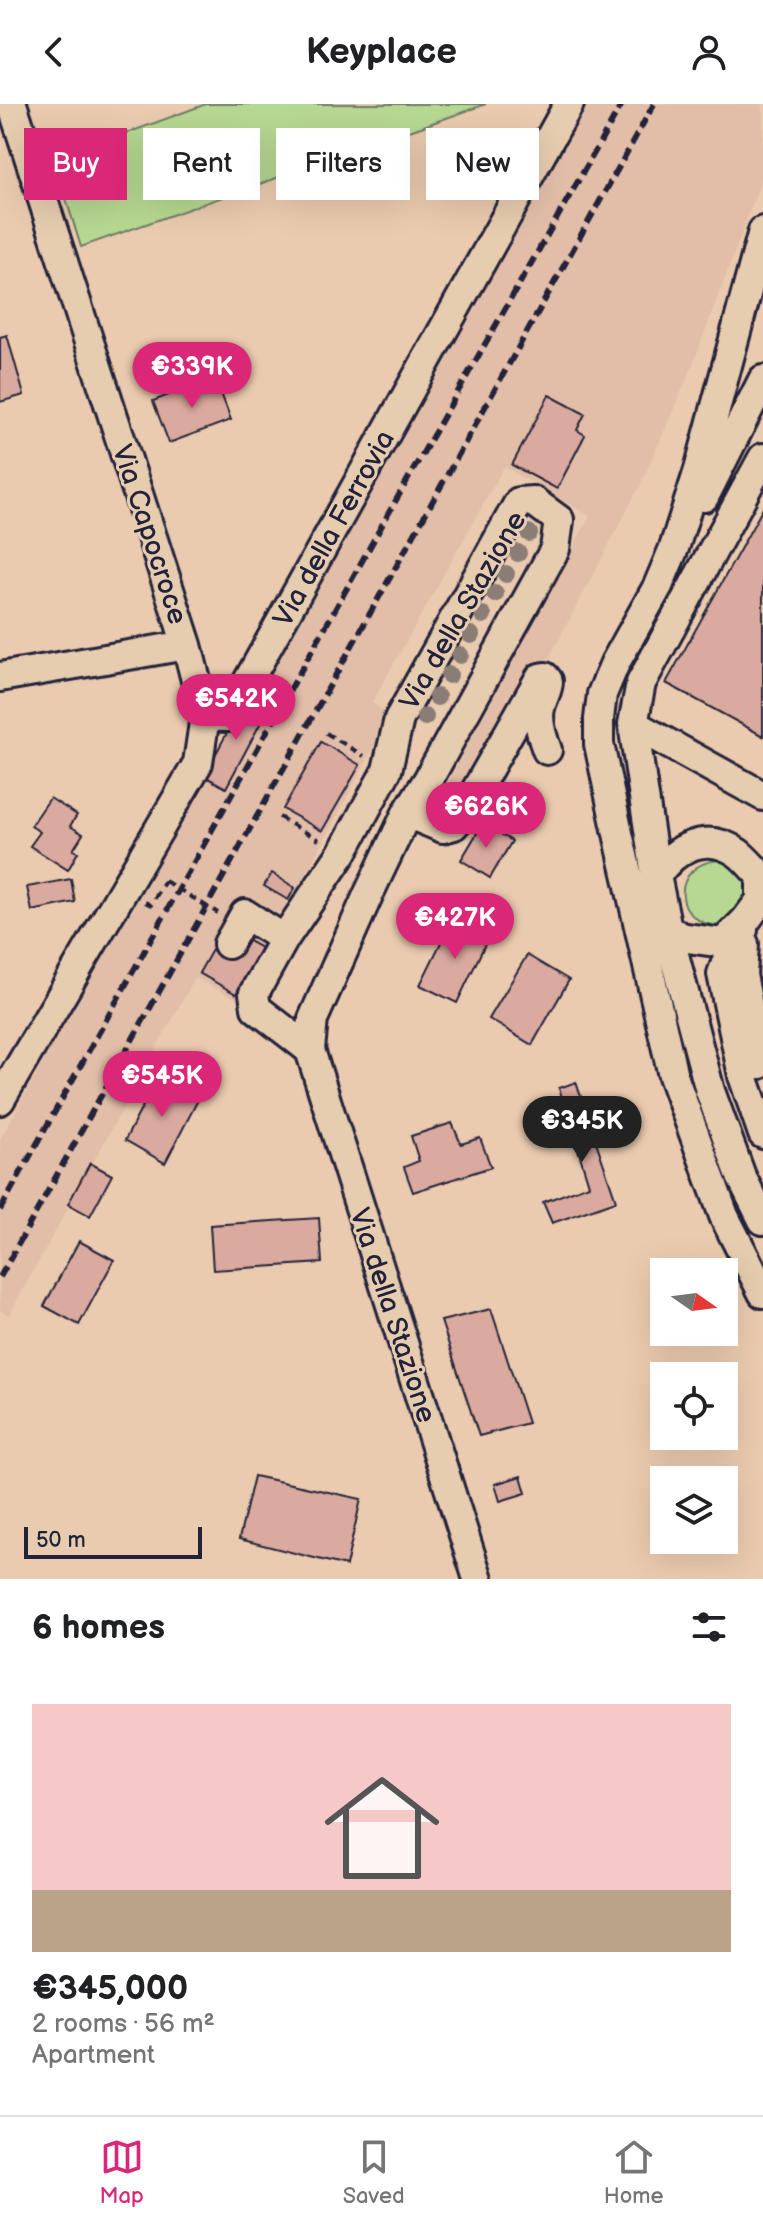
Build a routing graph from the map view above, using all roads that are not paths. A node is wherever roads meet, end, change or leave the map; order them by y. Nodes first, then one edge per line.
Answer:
1 (12, 104) edge
2 (569, 104) edge
3 (763, 231) edge
4 (763, 380) edge
5 (763, 458) edge
6 (674, 548) junction
7 (187, 645) junction
8 (0, 677) edge
9 (205, 716) junction
10 (633, 724) junction
11 (547, 750) dead end
12 (389, 766) junction
13 (428, 780) junction
14 (763, 796) edge
15 (407, 813) junction
16 (336, 862) junction
17 (656, 876) junction
18 (369, 893) junction
19 (763, 908) edge
20 (674, 932) junction
21 (763, 936) edge
22 (284, 939) junction
23 (228, 944) dead end
24 (763, 987) edge
25 (310, 1050) junction
26 (763, 1077) edge
27 (0, 1100) edge
28 (763, 1134) edge
29 (763, 1203) edge
30 (763, 1220) edge
31 (763, 1293) edge
32 (478, 1579) edge

1 - 7 street, Via Capocroce
2 - 9 street, Via della Ferrovia
3 - 6 street
4 - 6 street
5 - 10 street
6 - 31 street
7 - 8 street, Via Capocroce
7 - 9 street, Via Capocroce
9 - 27 street
10 - 14 street
10 - 17 street
11 - 15 street
12 - 13 street
12 - 13 street, Via della Stazione
12 - 16 street, Via della Stazione
13 - 15 street, Via della Stazione
15 - 18 street, Via della Stazione
16 - 18 street
16 - 22 street, Via della Stazione
17 - 19 street
17 - 20 street
18 - 25 street, Via della Stazione
19 - 20 street
19 - 26 street
19 - 28 street
20 - 29 street
20 - 30 street
21 - 24 street
22 - 23 street
22 - 25 street, Via della Stazione
25 - 32 street, Via della Stazione

